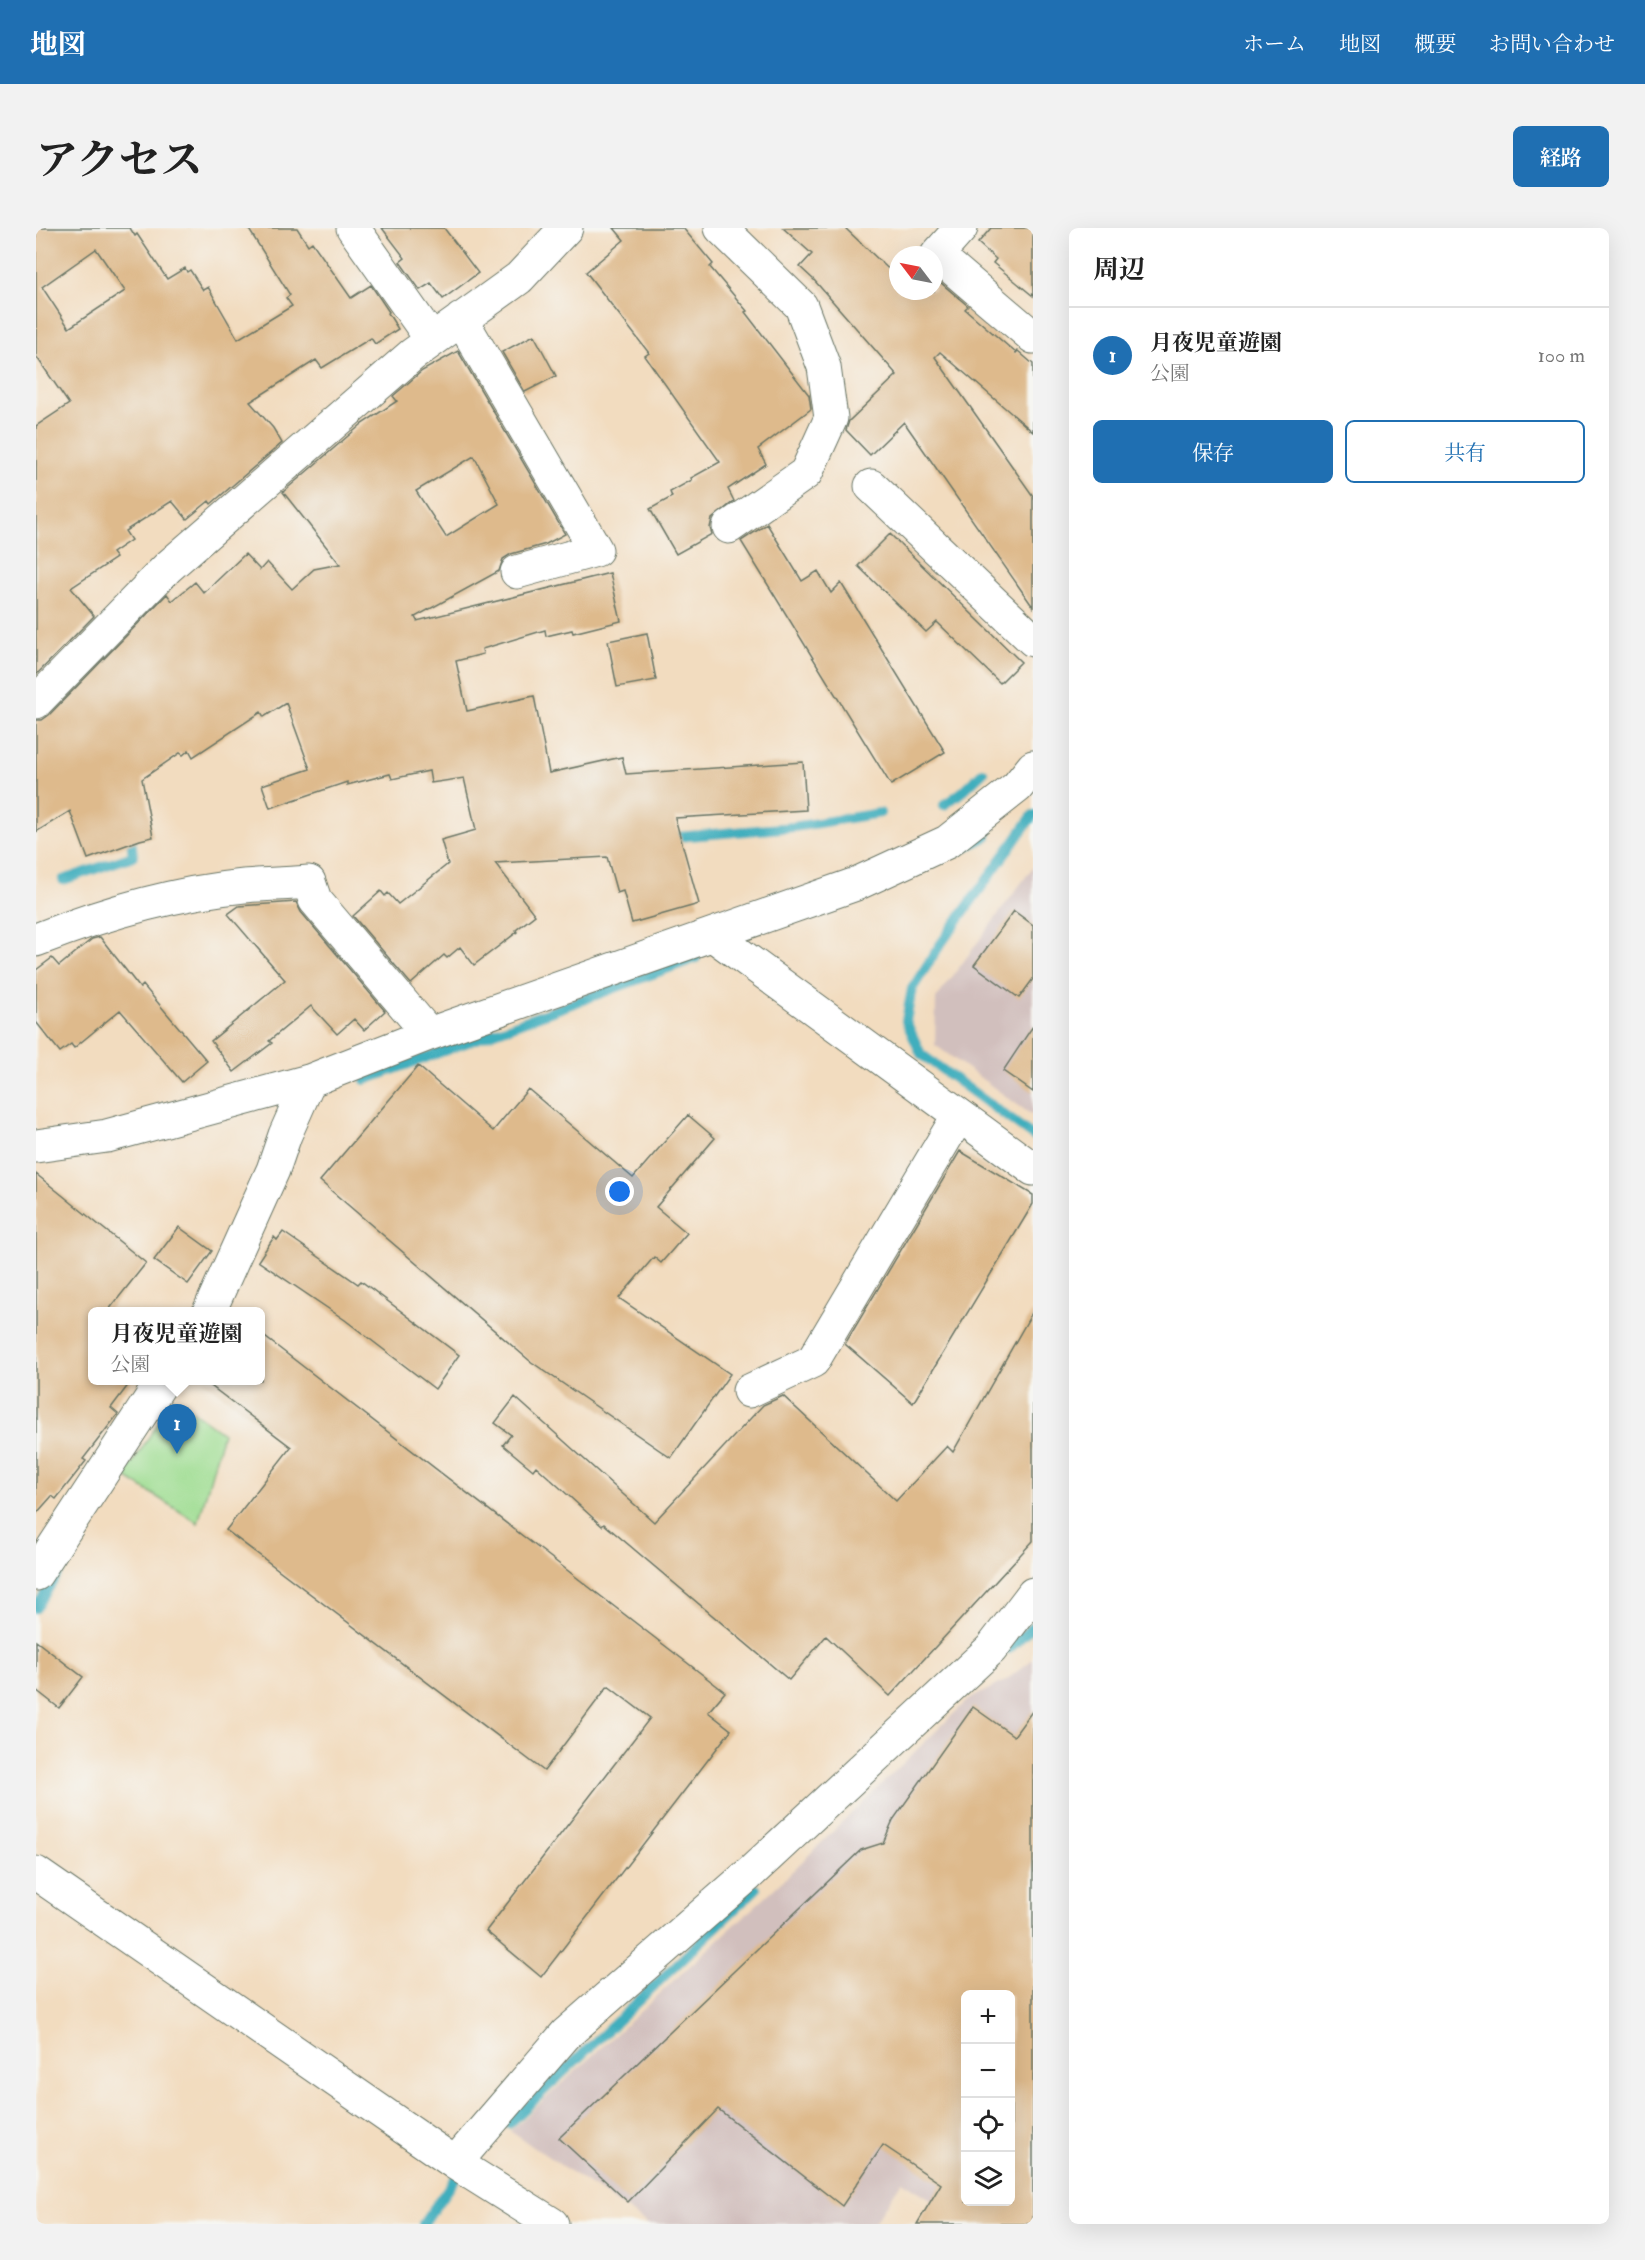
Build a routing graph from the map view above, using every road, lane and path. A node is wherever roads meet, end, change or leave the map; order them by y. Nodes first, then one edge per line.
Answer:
1 (353, 228) edge
2 (566, 228) edge
3 (721, 228) edge
4 (961, 228) edge
5 (460, 320) junction
6 (1033, 337) edge
7 (432, 340) junction
8 (871, 486) dead end
9 (729, 527) dead end
10 (517, 572) dead end
11 (1033, 640) edge
12 (36, 702) edge
13 (1033, 767) edge
14 (713, 935) junction
15 (36, 940) edge
16 (429, 1034) junction
17 (309, 1081) junction
18 (959, 1115) junction
19 (36, 1146) edge
20 (1033, 1169) edge
21 (211, 1307) edge
22 (159, 1385) edge
23 (749, 1391) dead end
24 (45, 1538) edge
25 (36, 1574) edge
26 (1033, 1594) edge
27 (36, 1873) edge
28 (455, 2163) junction
29 (552, 2224) edge

1 - 7 street
2 - 5 street
3 - 9 street
4 - 6 street
5 - 7 street
5 - 10 street
7 - 12 street
8 - 11 street
13 - 14 street
14 - 16 street
14 - 18 street
15 - 16 street
16 - 17 street
17 - 19 street
17 - 21 street
18 - 20 street
18 - 23 street
22 - 24 street
24 - 25 street
26 - 28 street
27 - 28 street
28 - 29 street

